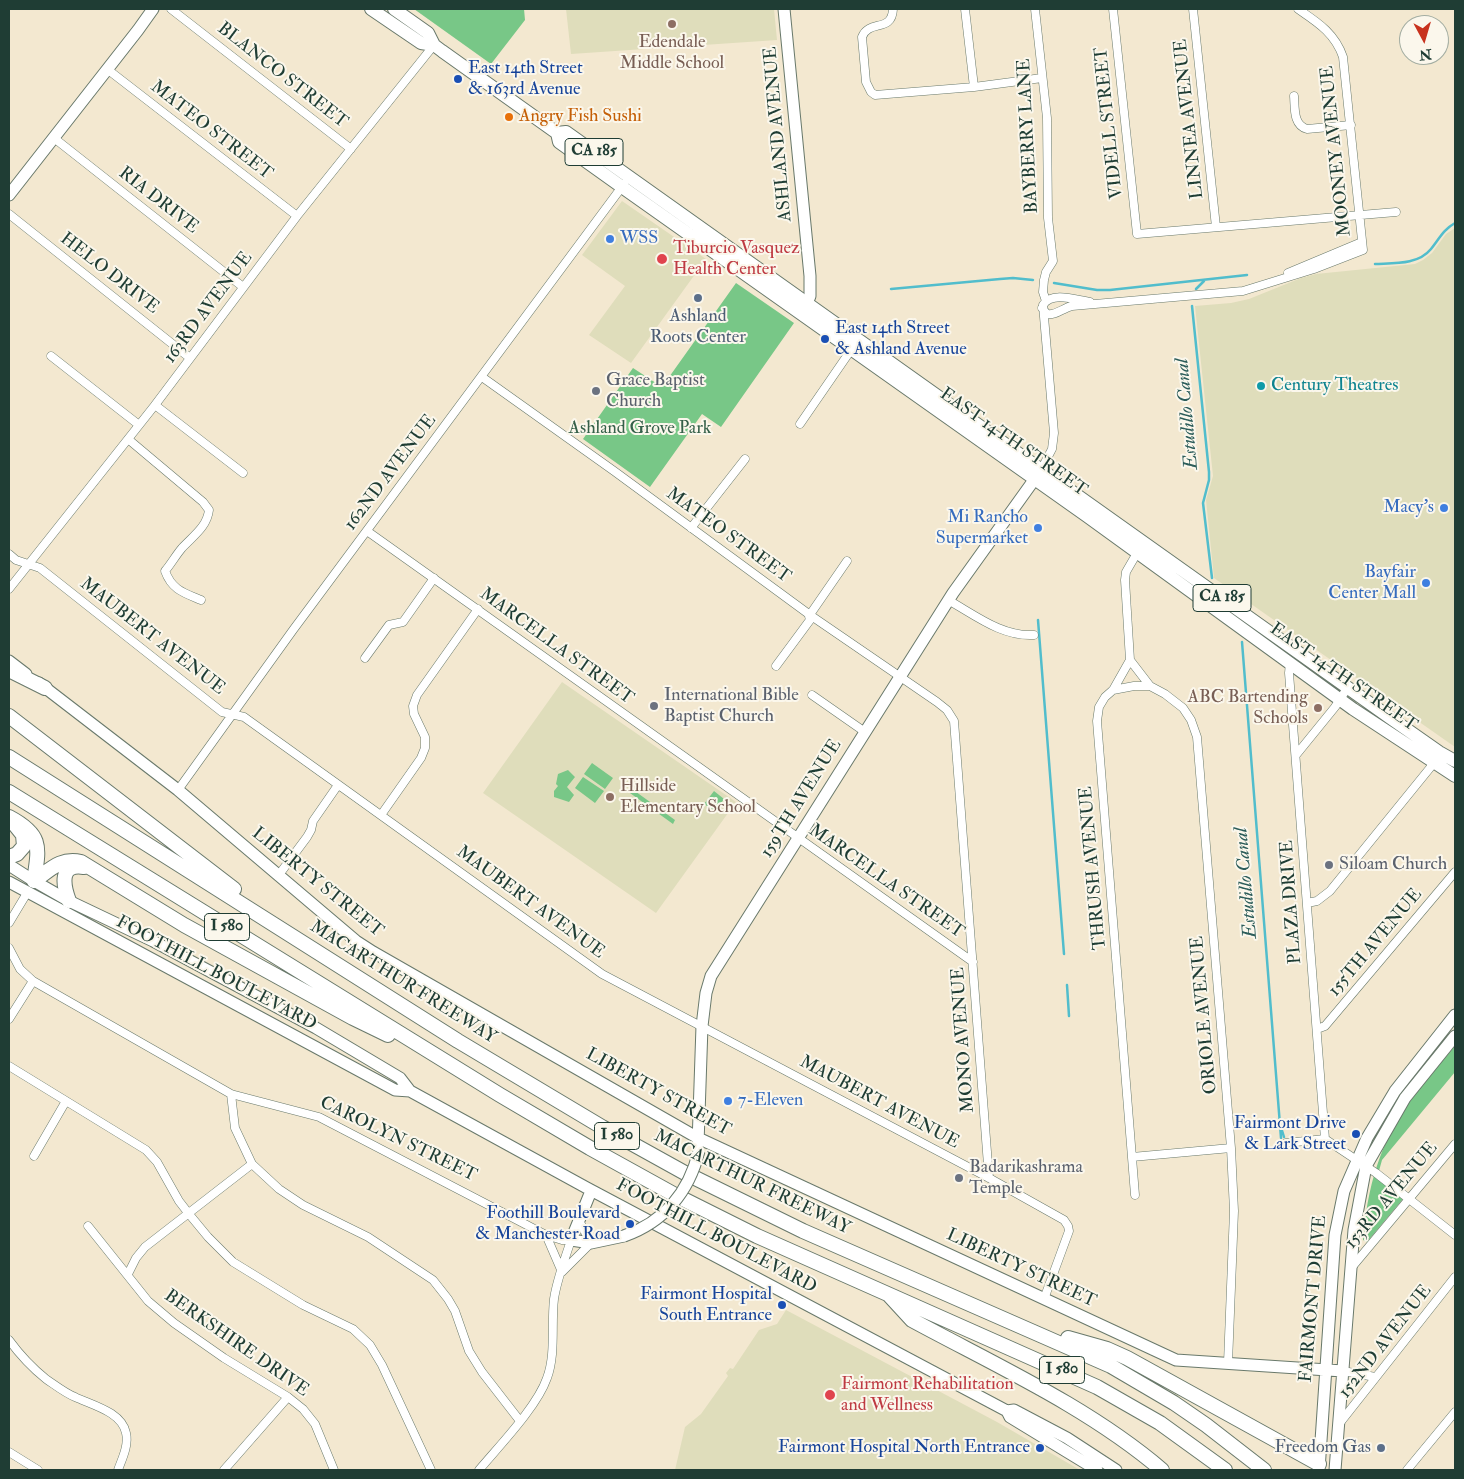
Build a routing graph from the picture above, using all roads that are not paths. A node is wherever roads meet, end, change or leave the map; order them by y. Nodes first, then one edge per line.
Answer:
1 (153, 9) edge
2 (172, 9) edge
3 (371, 9) edge
4 (394, 9) edge
5 (784, 9) edge
6 (893, 9) edge
7 (965, 9) edge
8 (1035, 9) edge
9 (1113, 9) edge
10 (1193, 9) edge
11 (1298, 9) edge
12 (434, 45) junction
13 (107, 69) junction
14 (1042, 78) junction
15 (974, 87) junction
16 (1294, 96) dead end
17 (1351, 125) junction
18 (54, 138) junction
19 (351, 149) junction
20 (625, 182) junction
21 (9, 195) edge
22 (1396, 212) dead end
23 (9, 214) edge
24 (1360, 215) junction
25 (297, 216) junction
26 (1216, 227) junction
27 (1053, 261) joint
28 (243, 287) junction
29 (1046, 303) junction
30 (1104, 304) junction
31 (805, 309) junction
32 (1056, 313) junction
33 (1045, 331) junction
34 (852, 350) junction
35 (51, 356) dead end
36 (190, 358) junction
37 (482, 377) junction
38 (155, 405) junction
39 (800, 424) dead end
40 (138, 425) junction
41 (128, 439) junction
42 (745, 459) dead end
43 (243, 473) dead end
44 (1038, 475) junction
45 (691, 528) junction
46 (367, 531) junction
47 (1137, 553) junction
48 (9, 554) edge
49 (847, 561) dead end
50 (29, 563) junction
51 (434, 578) junction
52 (9, 589) edge
53 (202, 600) dead end
54 (948, 600) junction
55 (478, 609) junction
56 (810, 615) junction
57 (1034, 634) dead end
58 (365, 658) dead end
59 (1130, 660) junction
60 (9, 661) edge
61 (1290, 663) junction
62 (776, 666) dead end
63 (9, 670) edge
64 (900, 676) junction
65 (1150, 686) junction
66 (45, 688) junction
67 (1112, 690) junction
68 (1352, 690) junction
69 (812, 695) dead end
70 (1341, 699) junction
71 (233, 714) junction
72 (11, 717) edge
73 (954, 721) joint
74 (865, 732) junction
75 (1296, 755) junction
76 (9, 758) edge
77 (1455, 762) edge
78 (1434, 763) junction
79 (1455, 776) edge
80 (338, 785) junction
81 (178, 790) junction
82 (9, 792) edge
83 (381, 815) junction
84 (9, 818) edge
85 (798, 838) junction
86 (9, 857) edge
87 (9, 865) edge
88 (1455, 872) edge
89 (105, 876) junction
90 (278, 876) junction
91 (9, 882) edge
92 (30, 887) junction
93 (69, 901) junction
94 (1306, 903) junction
95 (242, 904) junction
96 (9, 923) edge
97 (9, 948) edge
98 (973, 962) junction
99 (33, 981) junction
100 (1455, 1015) edge
101 (9, 1018) edge
102 (702, 1026) junction
103 (1317, 1029) junction
104 (1455, 1036) edge
105 (446, 1062) junction
106 (9, 1066) edge
107 (410, 1091) junction
108 (231, 1094) junction
109 (66, 1101) junction
110 (698, 1138) junction
111 (1324, 1139) junction
112 (1286, 1143) dead end
113 (1455, 1144) edge
114 (1231, 1148) junction
115 (34, 1156) dead end
116 (1132, 1157) junction
117 (1362, 1162) junction
118 (252, 1164) junction
119 (989, 1178) junction
120 (592, 1191) junction
121 (1135, 1195) dead end
122 (1411, 1199) junction
123 (188, 1214) junction
124 (578, 1220) junction
125 (88, 1226) dead end
126 (546, 1235) junction
127 (1455, 1236) edge
128 (571, 1240) junction
129 (591, 1243) junction
130 (1352, 1267) junction
131 (562, 1272) junction
132 (128, 1274) junction
133 (1455, 1277) edge
134 (886, 1292) junction
135 (1044, 1300) junction
136 (1017, 1324) junction
137 (9, 1340) edge
138 (1228, 1363) junction
139 (1325, 1370) junction
140 (1344, 1371) junction
141 (1375, 1377) junction
142 (288, 1397) junction
143 (1455, 1412) edge
144 (520, 1421) junction
145 (1340, 1424) junction
146 (9, 1452) edge
147 (1080, 1452) junction
148 (1322, 1468) edge
149 (38, 1470) edge
150 (118, 1470) edge
151 (224, 1470) edge
152 (334, 1470) edge
153 (431, 1470) edge
154 (479, 1470) edge
155 (1097, 1470) edge
156 (1116, 1470) edge
157 (1162, 1470) edge
158 (1225, 1470) edge
159 (1264, 1470) edge
160 (1335, 1470) edge
161 (1407, 1470) edge

1 - 13 street
2 - 19 street, BLANCO STREET
3 - 12 main road, EAST 14TH STREET / CA 185
4 - 12 main road, EAST 14TH STREET / CA 185
5 - 31 street, ASHLAND AVENUE
6 - 15 street
7 - 15 street
8 - 14 street, BAYBERRY LANE
9 - 26 street, VIDELL STREET
10 - 26 street, LINNEA AVENUE
11 - 17 street, MOONEY AVENUE
12 - 19 street, 163RD AVENUE
12 - 20 main road, EAST 14TH STREET / CA 185
13 - 18 street
13 - 25 street, MATEO STREET
14 - 15 street
14 - 27 street, BAYBERRY LANE
16 - 17 street
17 - 24 street, MOONEY AVENUE
18 - 21 street
18 - 28 street, RIA DRIVE
19 - 25 street, 163RD AVENUE
20 - 31 main road, EAST 14TH STREET / CA 185
20 - 37 street, 162ND AVENUE
22 - 24 street
23 - 36 street, HELO DRIVE
24 - 26 street
24 - 30 street, MOONEY AVENUE
25 - 28 street, 163RD AVENUE
27 - 29 street, 159TH AVENUE
28 - 36 street, 163RD AVENUE
29 - 30 street
29 - 32 street
29 - 32 street
29 - 33 street, 159TH AVENUE
30 - 32 street
31 - 34 main road, EAST 14TH STREET / CA 185
31 - 44 main road, EAST 14TH STREET / CA 185
32 - 33 street
33 - 44 street, 159TH AVENUE
34 - 39 street
34 - 44 main road, EAST 14TH STREET / CA 185
35 - 40 street
36 - 38 street, 163RD AVENUE
37 - 45 street, MATEO STREET
37 - 46 street, 162ND AVENUE
38 - 40 street, 163RD AVENUE
38 - 43 street
40 - 41 street, 163RD AVENUE
41 - 50 street, 163RD AVENUE
41 - 53 street
42 - 45 street
44 - 47 main road, EAST 14TH STREET / CA 185
44 - 54 street, 159TH AVENUE
44 - 68 main road, EAST 14TH STREET / CA 185
45 - 56 street, MATEO STREET
46 - 51 street, MARCELLA STREET
46 - 71 street, 162ND AVENUE
47 - 59 street
47 - 61 main road, EAST 14TH STREET / CA 185
48 - 50 street, MAUBERT AVENUE
49 - 56 street
50 - 52 street, 163RD AVENUE
50 - 71 street, MAUBERT AVENUE
51 - 55 street, MARCELLA STREET
51 - 58 street
54 - 57 street
54 - 64 street, 159TH AVENUE
55 - 83 street
55 - 85 street, MARCELLA STREET
56 - 62 street
56 - 64 street, MATEO STREET
59 - 65 street, ORIOLE AVENUE
59 - 67 street, THRUSH AVENUE
60 - 66 street, LIBERTY STREET
61 - 70 main road, EAST 14TH STREET / CA 185
61 - 75 street, PLAZA DRIVE
63 - 66 highway
64 - 73 street, MATEO STREET
64 - 74 street, 159TH AVENUE
65 - 67 street
65 - 114 street, ORIOLE AVENUE
66 - 81 street, LIBERTY STREET
67 - 116 street, THRUSH AVENUE
68 - 70 street
68 - 77 main road, EAST 14TH STREET / CA 185
69 - 74 street
70 - 75 street
70 - 78 main road, EAST 14TH STREET / CA 185
71 - 80 street, MAUBERT AVENUE
71 - 81 street, 162ND AVENUE
72 - 95 highway
73 - 98 street, MONO AVENUE
74 - 85 street, 159TH AVENUE
75 - 94 street, PLAZA DRIVE
76 - 95 highway, MACARTHUR FREEWAY / I 580
78 - 79 main road, EAST 14TH STREET / CA 185
78 - 94 street
80 - 83 street, MAUBERT AVENUE
80 - 90 street
81 - 90 street, LIBERTY STREET
82 - 105 highway, I 580
83 - 102 street, MAUBERT AVENUE
84 - 86 highway
84 - 92 highway
85 - 98 street, MARCELLA STREET
85 - 102 street, 159TH AVENUE
87 - 92 street, FOOTHILL BOULEVARD
88 - 103 street, 155TH AVENUE
89 - 92 highway
89 - 93 highway
89 - 105 highway
90 - 110 street, LIBERTY STREET
91 - 92 street, FOOTHILL BOULEVARD
92 - 93 street, FOOTHILL BOULEVARD
92 - 96 street
92 - 107 street, FOOTHILL BOULEVARD
93 - 107 street, FOOTHILL BOULEVARD
94 - 103 street, PLAZA DRIVE
95 - 136 highway, MACARTHUR FREEWAY / I 580
97 - 99 street, CAROLYN STREET
98 - 119 street, MONO AVENUE
99 - 101 street
99 - 108 street, CAROLYN STREET
100 - 117 street, FAIRMONT DRIVE
102 - 110 street, 159TH AVENUE
102 - 119 street, MAUBERT AVENUE
103 - 111 street, PLAZA DRIVE
104 - 117 street, FAIRMONT DRIVE
105 - 134 highway, I 580
106 - 109 street
107 - 120 street, FOOTHILL BOULEVARD
108 - 118 street
108 - 126 street, CAROLYN STREET
109 - 115 street
109 - 123 street
110 - 129 street, 159TH AVENUE, bridge
110 - 135 street, LIBERTY STREET
111 - 112 street
111 - 117 street
113 - 122 street, 153RD AVENUE
114 - 116 street
114 - 138 street, ORIOLE AVENUE
116 - 121 street, THRUSH AVENUE
117 - 122 street
117 - 130 street, FAIRMONT DRIVE
117 - 139 street, FAIRMONT DRIVE
118 - 123 street
118 - 144 street
119 - 135 street, MAUBERT AVENUE
120 - 124 street
120 - 147 street, FOOTHILL BOULEVARD
122 - 127 street
122 - 130 street, 153RD AVENUE
123 - 132 street
123 - 153 street
124 - 128 street
124 - 129 street
125 - 132 street, BERKSHIRE DRIVE
126 - 128 street, CAROLYN STREET
126 - 131 street
128 - 129 street, 159TH AVENUE
128 - 131 street
129 - 131 street
130 - 140 street, FAIRMONT DRIVE
131 - 144 street
132 - 142 street, BERKSHIRE DRIVE
133 - 141 street, 152ND AVENUE
134 - 157 highway
134 - 158 highway, I 580
135 - 138 street, LIBERTY STREET
136 - 148 highway
136 - 159 highway, MACARTHUR FREEWAY / I 580
137 - 150 street
138 - 139 street, LIBERTY STREET
139 - 140 street, LIBERTY STREET
139 - 148 street, FAIRMONT DRIVE
140 - 141 street, LIBERTY STREET
140 - 145 street, FAIRMONT DRIVE
141 - 145 street, 152ND AVENUE
142 - 151 street
142 - 152 street, BERKSHIRE DRIVE
143 - 161 street
144 - 154 street
145 - 160 street, FAIRMONT DRIVE
146 - 149 street
147 - 155 street, FOOTHILL BOULEVARD
147 - 156 street, FOOTHILL BOULEVARD

